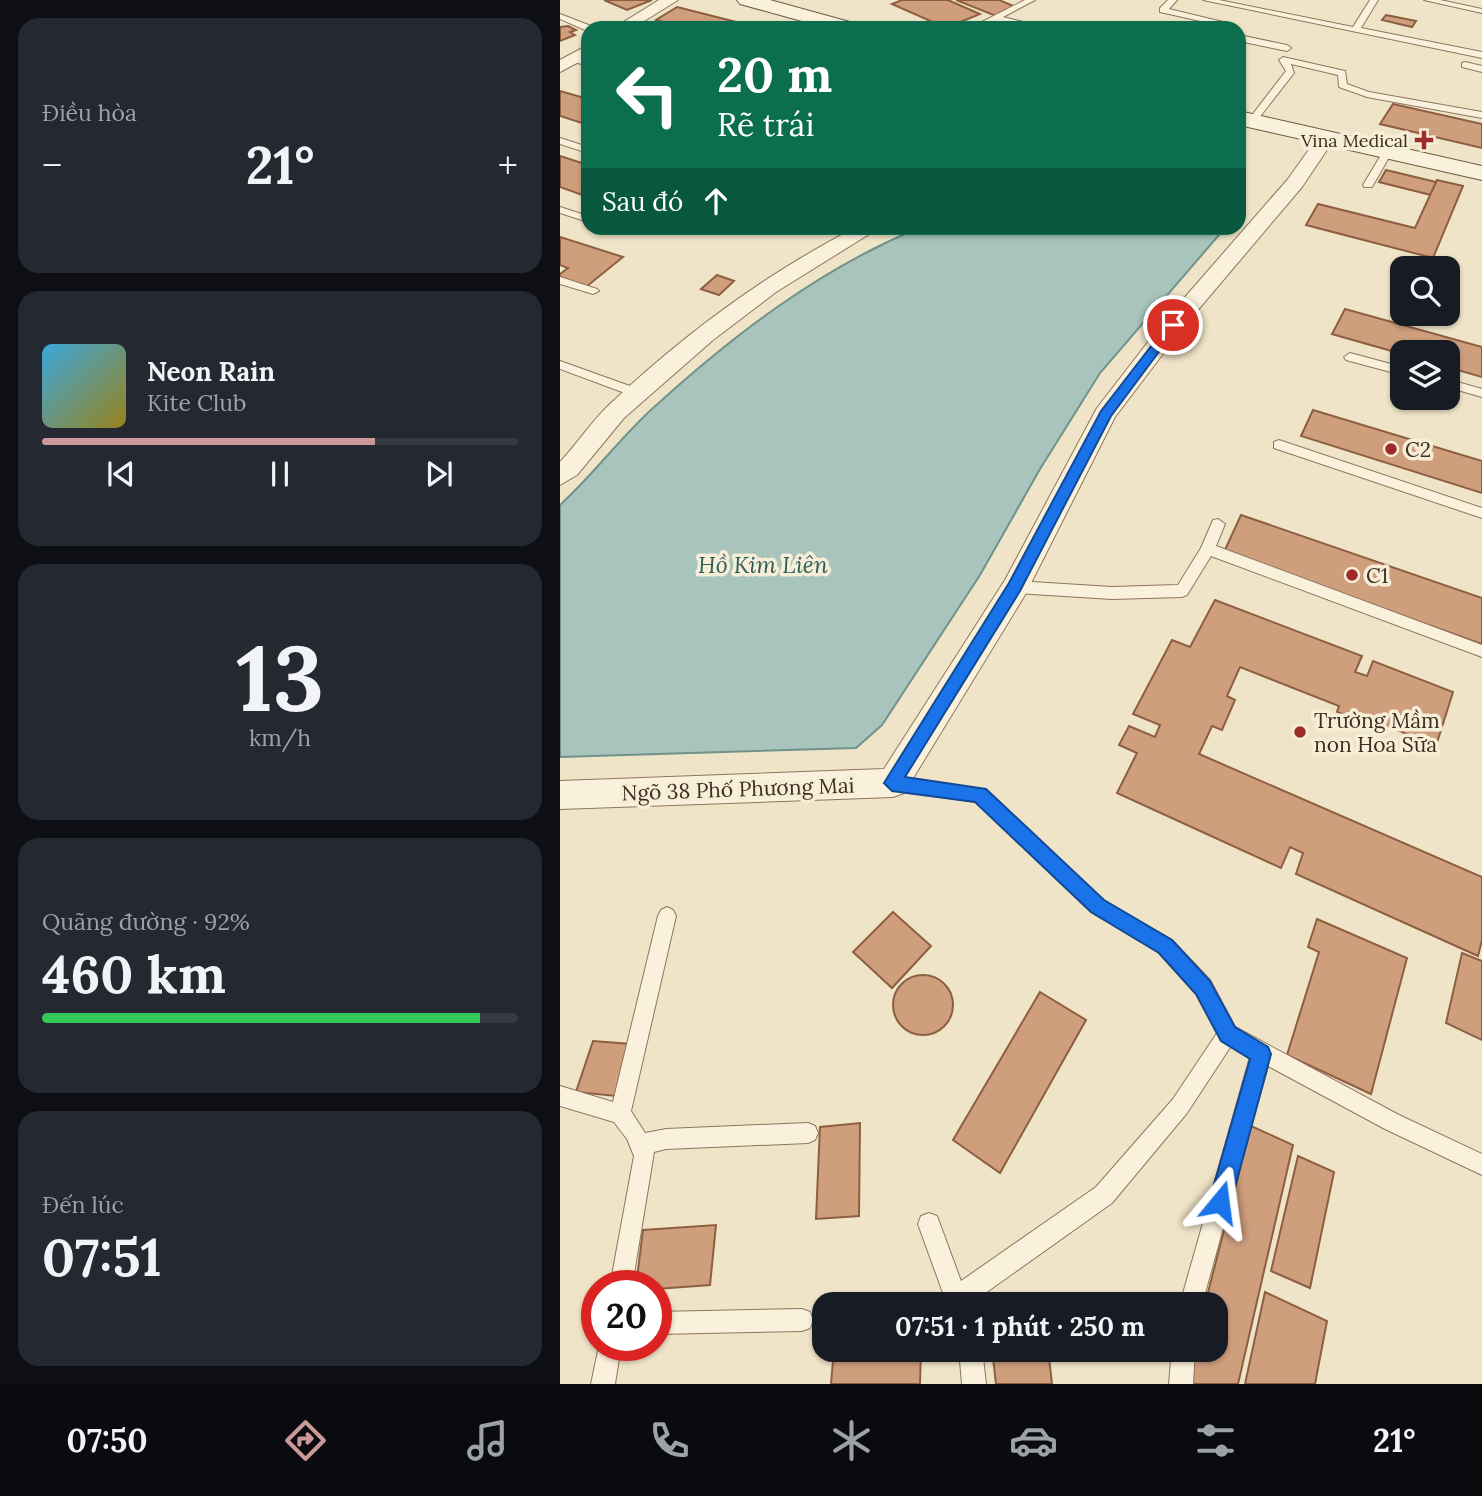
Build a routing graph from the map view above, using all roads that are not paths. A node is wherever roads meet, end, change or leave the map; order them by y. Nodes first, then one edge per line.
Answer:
1 (670, 0) edge
2 (747, 0) edge
3 (1031, 0) edge
4 (1173, 0) edge
5 (1207, 0) edge
6 (1374, 0) edge
7 (1428, 0) edge
8 (1443, 2) edge
9 (1482, 11) edge
10 (560, 16) edge
11 (994, 18) junction
12 (634, 21) edge
13 (824, 21) edge
14 (988, 21) edge
15 (1009, 21) edge
16 (1214, 21) edge
17 (581, 25) edge
18 (1356, 29) junction
19 (1292, 34) junction
20 (1246, 37) edge
21 (1482, 55) edge
22 (1283, 60) junction
23 (1465, 65) dead end
24 (1482, 69) edge
25 (1482, 115) edge
26 (1246, 118) edge
27 (1246, 119) edge
28 (1326, 138) junction
29 (560, 141) edge
30 (581, 148) edge
31 (1387, 152) junction
32 (1482, 173) edge
33 (1368, 185) dead end
34 (560, 210) edge
35 (581, 217) edge
36 (854, 235) edge
37 (565, 282) edge
38 (593, 291) dead end
39 (560, 292) edge
40 (1350, 357) dead end
41 (560, 365) edge
42 (1390, 368) edge
43 (1460, 387) edge
44 (637, 393) junction
45 (1482, 393) edge
46 (1279, 445) dead end
47 (561, 473) edge
48 (1482, 513) edge
49 (1219, 524) dead end
50 (1208, 549) junction
51 (1015, 587) junction
52 (1482, 651) edge
53 (892, 783) junction
54 (561, 799) edge
55 (667, 916) dead end
56 (1228, 1034) junction
57 (1261, 1054) junction
58 (560, 1096) edge
59 (620, 1114) junction
60 (808, 1133) dead end
61 (640, 1145) junction
62 (1482, 1165) edge
63 (929, 1224) dead end
64 (624, 1270) edge
65 (955, 1292) edge
66 (970, 1292) edge
67 (1194, 1292) edge
68 (802, 1320) dead end
69 (672, 1323) edge
70 (607, 1361) edge
71 (972, 1362) edge
72 (1183, 1362) edge
73 (603, 1384) edge
74 (974, 1384) edge
75 (1181, 1384) edge

1 - 12 street
2 - 13 street
3 - 11 lane
4 - 16 lane
5 - 19 lane
6 - 18 lane
7 - 8 lane
8 - 9 lane
10 - 17 lane
11 - 14 lane
11 - 15 lane
18 - 19 lane
18 - 21 lane
19 - 20 lane
19 - 22 lane
22 - 25 lane
22 - 26 lane
23 - 24 lane
27 - 28 street
28 - 31 street
28 - 51 street
29 - 30 lane
31 - 32 street
31 - 33 lane
34 - 35 lane
36 - 44 street
37 - 38 lane
37 - 39 lane
40 - 42 lane
41 - 44 lane
43 - 45 lane
44 - 47 street
46 - 48 lane
49 - 50 lane
50 - 51 lane
50 - 52 lane
51 - 53 street
53 - 54 street, Ngõ 38 Phố Phương Mai
53 - 56 lane
55 - 59 lane
56 - 57 lane
56 - 66 lane
57 - 62 lane
57 - 67 lane
58 - 59 lane
59 - 61 lane
60 - 61 lane
61 - 64 lane
63 - 65 lane
68 - 69 lane
70 - 73 lane
71 - 74 lane
72 - 75 lane

